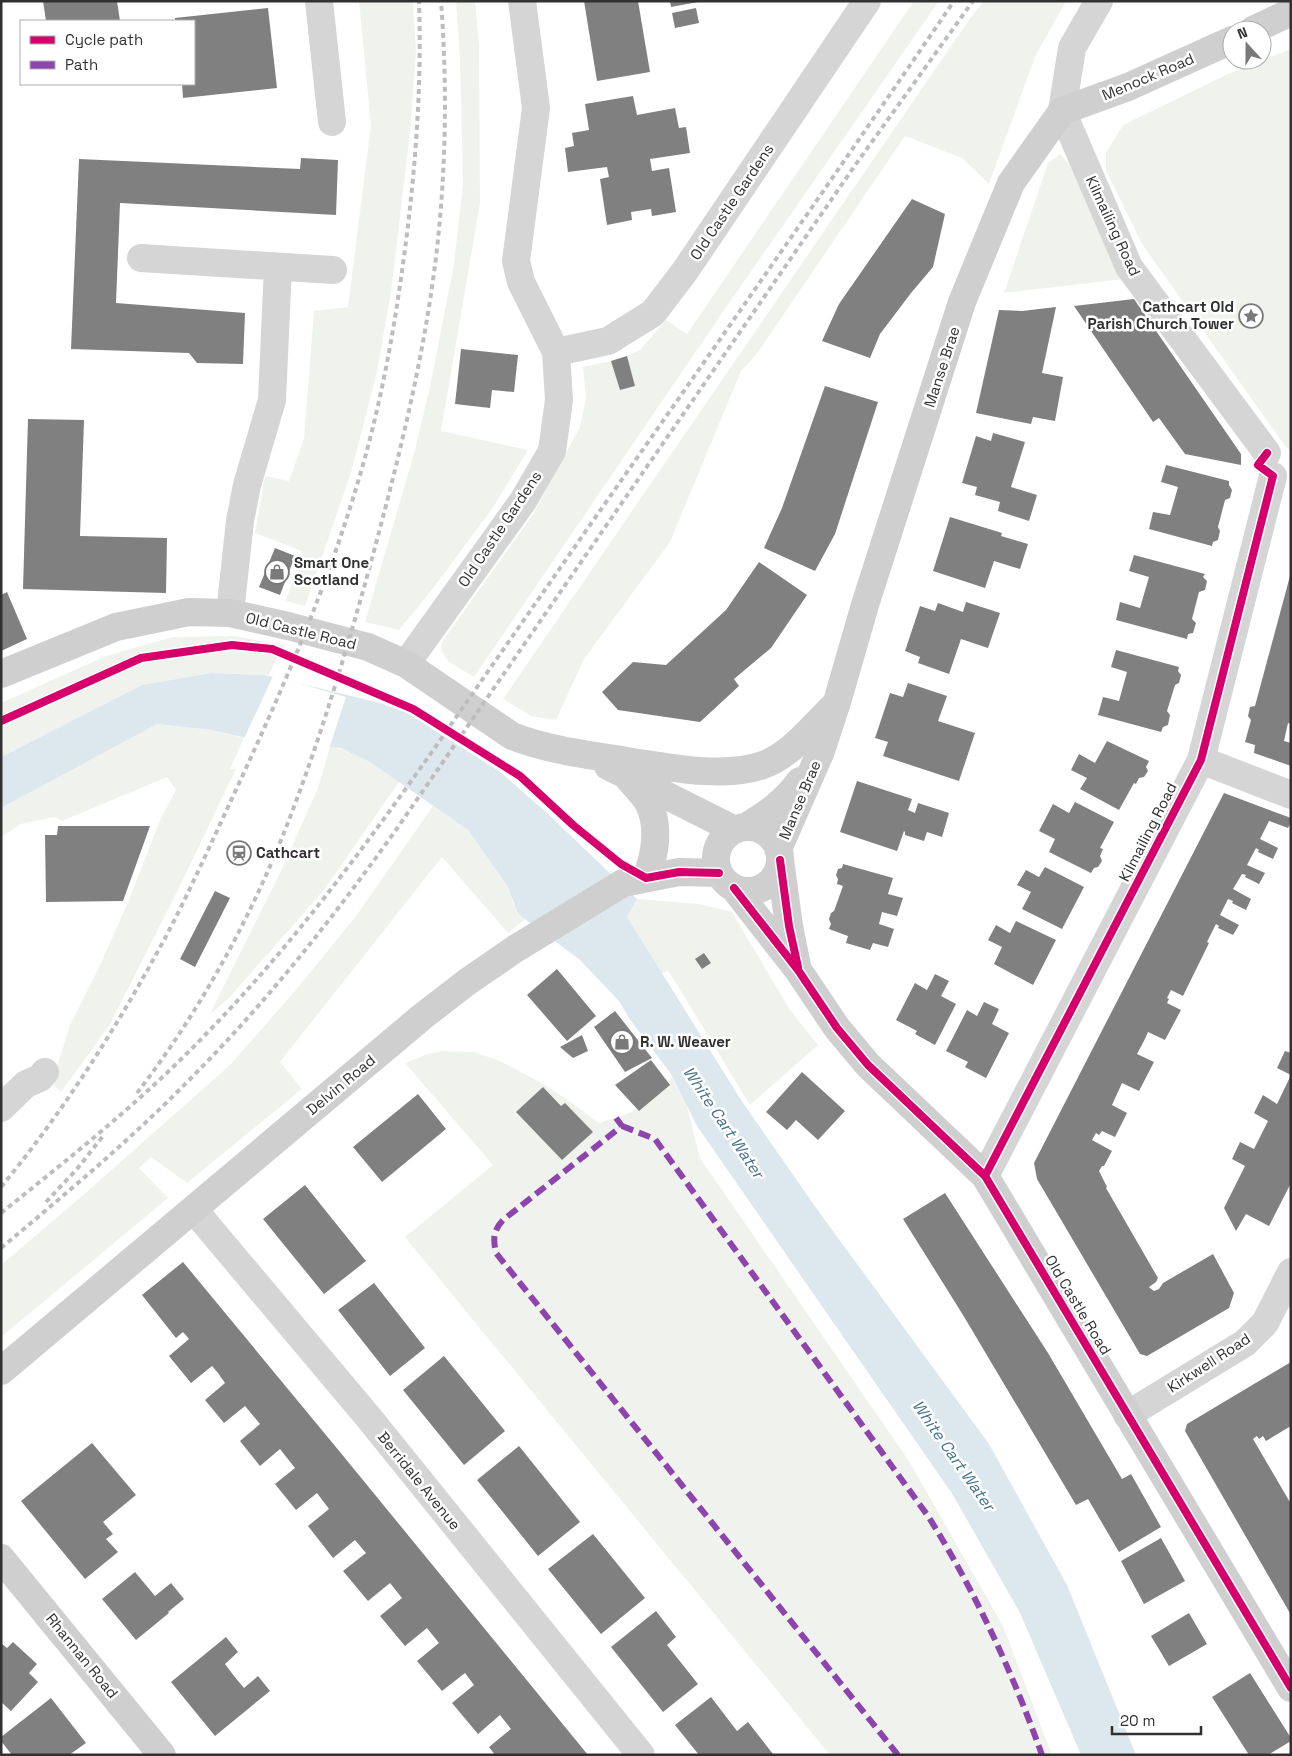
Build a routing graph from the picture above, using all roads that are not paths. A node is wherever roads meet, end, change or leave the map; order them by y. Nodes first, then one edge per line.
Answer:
1 (319, 1) edge
2 (522, 1) edge
3 (867, 1) edge
4 (1099, 1) edge
5 (1291, 12) edge
6 (1272, 21) edge
7 (1222, 45) edge
8 (1062, 111) junction
9 (332, 122) dead end
10 (141, 258) dead end
11 (278, 267) junction
12 (333, 270) dead end
13 (556, 352) junction
14 (230, 613) junction
15 (406, 664) junction
16 (1, 674) edge
17 (837, 702) junction
18 (821, 751) junction
19 (584, 754) junction
20 (1201, 760) junction
21 (627, 776) junction
22 (1291, 795) edge
23 (741, 828) junction
24 (779, 855) junction
25 (635, 881) junction
26 (726, 881) junction
27 (798, 970) junction
28 (45, 1072) dead end
29 (1, 1108) edge
30 (985, 1176) junction
31 (194, 1210) junction
32 (1291, 1272) edge
33 (1, 1371) edge
34 (1127, 1415) junction
35 (1, 1558) edge
36 (1291, 1688) edge
37 (162, 1755) edge
38 (641, 1755) edge

1 - 9 street
2 - 13 street, Old Castle Gardens
3 - 13 street, Old Castle Gardens
4 - 8 street, Manse Brae
5 - 6 main road
7 - 8 main road, Menock Road
8 - 17 main road, Manse Brae
8 - 20 street, Kilmailing Road
10 - 11 street
11 - 12 street
11 - 14 street
13 - 15 street, Old Castle Gardens
14 - 15 main road, Old Castle Road
14 - 16 main road, Old Castle Road
15 - 19 main road, Old Castle Road
17 - 18 main road, Manse Brae
17 - 19 main road, Old Castle Road
18 - 23 main road, Manse Brae
18 - 24 main road, Manse Brae
19 - 21 main road, Old Castle Road
20 - 22 street
20 - 30 street, Kilmailing Road
21 - 23 main road, Old Castle Road
21 - 25 main road, Old Castle Road
23 - 24 main road, Old Castle Road
23 - 26 main road
24 - 26 main road
24 - 27 main road, Old Castle Road
25 - 26 main road, Delvin Road
25 - 31 main road, Delvin Road
26 - 27 main road, Old Castle Road
27 - 30 main road, Old Castle Road
28 - 29 street
30 - 34 main road, Old Castle Road
31 - 33 main road, Delvin Road
31 - 38 street, Berridale Avenue
32 - 34 street, Kirkwell Road
34 - 36 main road, Old Castle Road
35 - 37 main road, Rhannan Road

